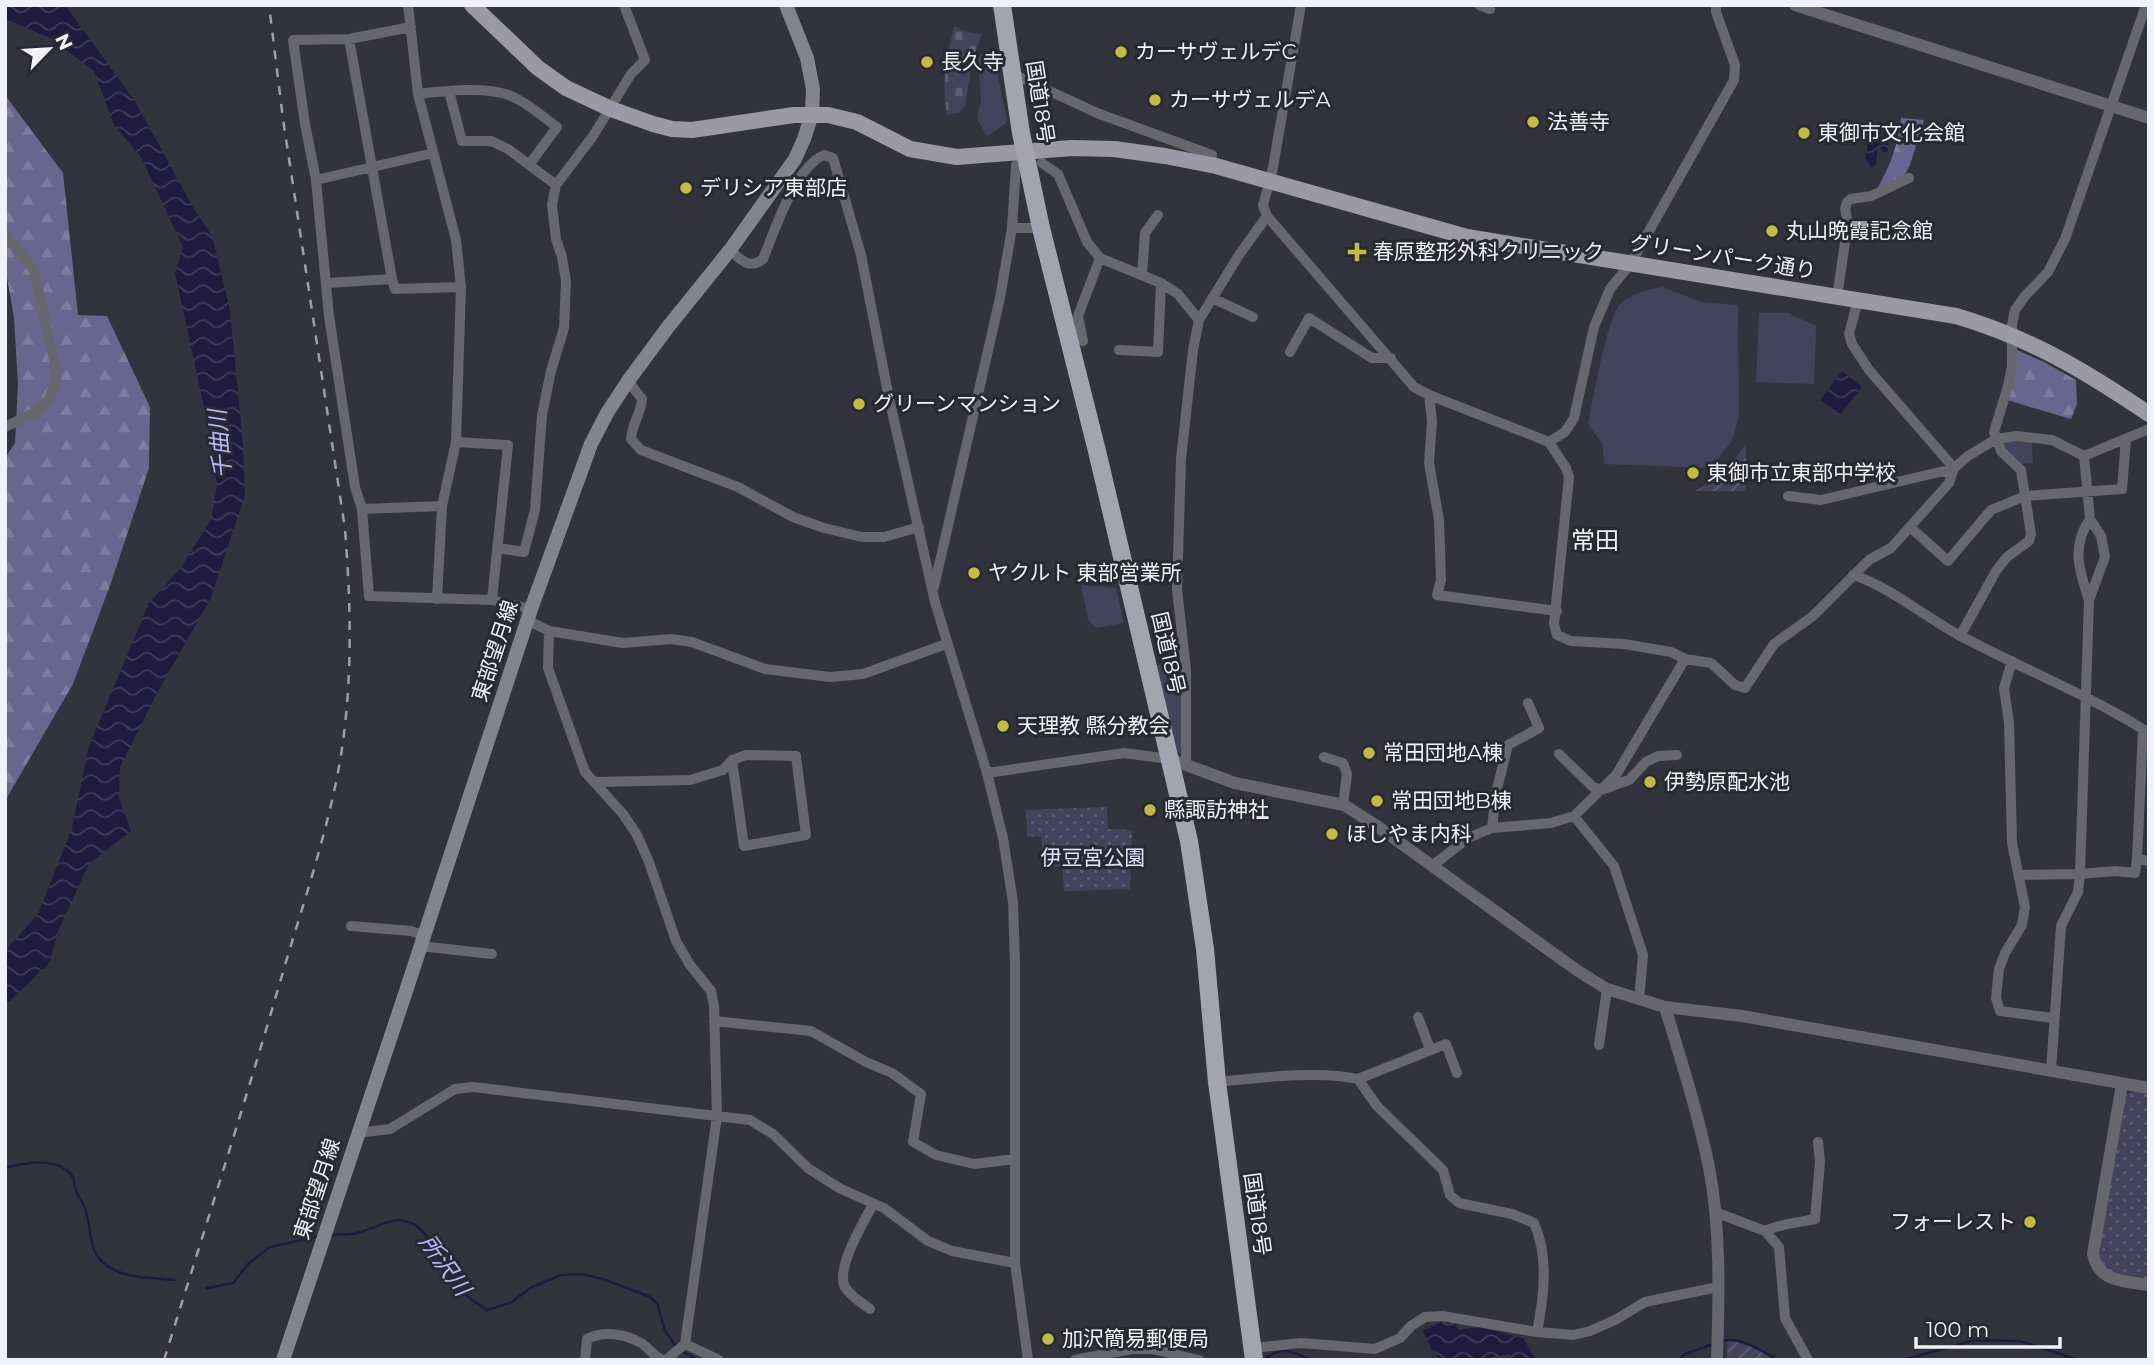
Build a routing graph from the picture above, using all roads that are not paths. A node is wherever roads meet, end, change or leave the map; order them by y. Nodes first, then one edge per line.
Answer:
1 (408, 5) edge
2 (472, 5) edge
3 (624, 5) edge
4 (786, 5) edge
5 (1002, 5) edge
6 (1301, 5) edge
7 (1479, 5) edge
8 (1716, 5) edge
9 (1795, 5) edge
10 (2146, 5) edge
11 (1490, 9) dead end
12 (411, 27) junction
13 (349, 39) junction
14 (1013, 74) junction
15 (449, 91) junction
16 (418, 94) junction
17 (2112, 106) junction
18 (611, 109) junction
19 (812, 114) junction
20 (2149, 118) edge
21 (1169, 139) junction
22 (433, 153) junction
23 (1165, 156) junction
24 (1021, 158) junction
25 (1042, 163) dead end
26 (529, 165) junction
27 (1209, 166) junction
28 (372, 167) junction
29 (1909, 178) dead end
30 (316, 180) junction
31 (1268, 183) junction
32 (556, 185) junction
33 (1158, 215) dead end
34 (1267, 216) junction
35 (1012, 228) junction
36 (1041, 228) junction
37 (5, 235) edge
38 (730, 250) junction
39 (1100, 258) junction
40 (1631, 263) junction
41 (1142, 275) junction
42 (391, 279) junction
43 (328, 283) junction
44 (1161, 283) junction
45 (461, 287) junction
46 (1837, 297) junction
47 (1212, 298) junction
48 (1858, 300) junction
49 (1253, 317) dead end
50 (1199, 320) junction
51 (2013, 335) junction
52 (1083, 341) dead end
53 (1119, 350) dead end
54 (1290, 352) dead end
55 (1391, 358) junction
56 (628, 381) junction
57 (1429, 395) junction
58 (2149, 414) edge
59 (5, 427) edge
60 (2149, 429) edge
61 (1996, 439) junction
62 (2126, 439) junction
63 (456, 442) junction
64 (1549, 442) junction
65 (2084, 456) junction
66 (1953, 471) junction
67 (2086, 491) junction
68 (1788, 496) dead end
69 (2025, 496) junction
70 (442, 506) junction
71 (362, 509) junction
72 (2090, 519) junction
73 (919, 527) junction
74 (1910, 527) junction
75 (497, 548) junction
76 (1853, 575) junction
77 (933, 590) junction
78 (437, 599) junction
79 (492, 600) junction
80 (2089, 600) junction
81 (1557, 611) junction
82 (529, 614) junction
83 (549, 631) junction
84 (1960, 636) junction
85 (946, 644) junction
86 (1685, 659) junction
87 (2012, 661) junction
88 (2085, 695) junction
89 (1528, 702) dead end
90 (2146, 731) edge
91 (1559, 754) dead end
92 (1677, 755) dead end
93 (1324, 757) dead end
94 (732, 760) junction
95 (1178, 762) junction
96 (987, 773) junction
97 (596, 782) junction
98 (1601, 790) junction
99 (1343, 805) junction
100 (1574, 816) junction
101 (1492, 828) junction
102 (2137, 859) junction
103 (2149, 861) edge
104 (1432, 866) junction
105 (2080, 874) junction
106 (2019, 875) junction
107 (351, 926) dead end
108 (421, 941) junction
109 (492, 954) dead end
110 (1606, 989) junction
111 (1639, 1000) junction
112 (1665, 1007) junction
113 (1418, 1017) dead end
114 (2053, 1018) junction
115 (714, 1021) junction
116 (1598, 1045) dead end
117 (1430, 1049) junction
118 (2051, 1071) junction
119 (1457, 1073) dead end
120 (1358, 1079) junction
121 (1217, 1082) junction
122 (2122, 1084) junction
123 (2149, 1088) edge
124 (717, 1116) junction
125 (358, 1133) junction
126 (1818, 1142) dead end
127 (1016, 1159) junction
128 (873, 1204) junction
129 (1715, 1212) junction
130 (1765, 1231) junction
131 (1015, 1263) junction
132 (2149, 1285) edge
133 (1718, 1287) junction
134 (870, 1309) dead end
135 (1537, 1332) junction
136 (685, 1344) junction
137 (1253, 1354) edge
138 (1717, 1354) edge
139 (668, 1358) edge
140 (283, 1360) edge
141 (585, 1360) edge
142 (719, 1360) edge
143 (1028, 1360) edge
144 (1075, 1360) edge
145 (1199, 1360) edge
146 (1808, 1360) edge

1 - 12 street
2 - 18 main road, グリーンパーク通り
3 - 18 street
4 - 19 main road, 東部望月線
5 - 14 highway, 国道18号
6 - 31 street
7 - 11 street
8 - 40 street
9 - 17 street
10 - 17 street
12 - 13 street
12 - 16 street
13 - 28 street
13 - 30 street
14 - 21 street
14 - 24 highway, 国道18号
15 - 16 street
15 - 26 street
15 - 26 street
16 - 22 street
17 - 20 street
17 - 51 street
18 - 19 main road, グリーンパーク通り
18 - 32 street
19 - 24 main road, グリーンパーク通り
19 - 38 main road, 東部望月線
21 - 23 street
21 - 27 street
22 - 28 street
22 - 45 street
23 - 24 main road, グリーンパーク通り
23 - 27 main road, グリーンパーク通り
24 - 35 street
24 - 36 highway, 国道18号
25 - 39 street
26 - 32 street
27 - 31 main road, グリーンパーク通り
28 - 30 street
28 - 42 street
29 - 46 street
30 - 43 street
31 - 34 street
31 - 40 main road, グリーンパーク通り
32 - 75 street
33 - 41 street
34 - 47 street
34 - 55 street
35 - 36 street
35 - 77 street
36 - 95 highway, 国道18号
37 - 59 street
38 - 56 main road, 東部望月線
38 - 73 street
39 - 41 street
39 - 52 street
40 - 46 main road, グリーンパーク通り
40 - 64 street
41 - 44 street
42 - 43 street
42 - 45 street
43 - 71 street
44 - 50 street
44 - 53 street
45 - 63 street
46 - 48 main road, グリーンパーク通り
47 - 49 street
47 - 50 street
48 - 51 main road, グリーンパーク通り
48 - 66 street
50 - 95 street
51 - 58 main road, グリーンパーク通り
51 - 61 street
54 - 55 street
55 - 57 street
56 - 73 street
56 - 82 main road, 東部望月線
57 - 64 street
57 - 81 street
60 - 62 street
61 - 65 street
61 - 66 street
61 - 69 street
62 - 65 street
62 - 67 street
63 - 70 street
63 - 75 street
64 - 81 street
65 - 67 street
66 - 68 street
66 - 74 street
67 - 69 street
67 - 72 street
69 - 74 street
69 - 84 street
70 - 71 street
70 - 78 street
71 - 78 street
72 - 80 street
72 - 80 street
73 - 77 street
74 - 76 street
75 - 79 street
76 - 84 street
76 - 86 street
77 - 85 street
78 - 79 street
79 - 82 street
80 - 88 street
81 - 86 street
82 - 83 street
82 - 108 main road, 東部望月線
83 - 85 street
83 - 97 street
84 - 87 street
85 - 96 street
86 - 98 street
87 - 88 street
87 - 106 street
88 - 90 street
88 - 105 street
89 - 101 street
90 - 102 street
91 - 98 street
92 - 98 street
93 - 99 street
94 - 94 street
94 - 97 street
95 - 96 street
95 - 99 street
95 - 121 highway, 国道18号
96 - 127 street
97 - 115 street
98 - 100 street
99 - 104 street
100 - 101 street
100 - 111 street
101 - 104 street
102 - 103 street
102 - 105 street
104 - 110 street
105 - 106 street
105 - 114 street
106 - 114 street
107 - 108 street
108 - 109 street
108 - 125 main road, 東部望月線
110 - 111 street
110 - 116 street
111 - 112 street
112 - 118 street
112 - 129 street
113 - 117 street
114 - 118 street
115 - 124 street
115 - 127 street
117 - 119 street
117 - 120 street
118 - 122 street
120 - 121 street
120 - 135 street
121 - 137 highway, 国道18号
122 - 123 street
122 - 132 street
124 - 125 street
124 - 128 street
124 - 136 street
125 - 140 main road, 東部望月線
126 - 130 street
127 - 131 street
128 - 131 street
128 - 134 street
129 - 130 street
129 - 133 street
130 - 146 street
131 - 143 street
133 - 135 street
133 - 138 street
135 - 137 street
136 - 139 street
136 - 142 street
139 - 141 street
144 - 145 street

